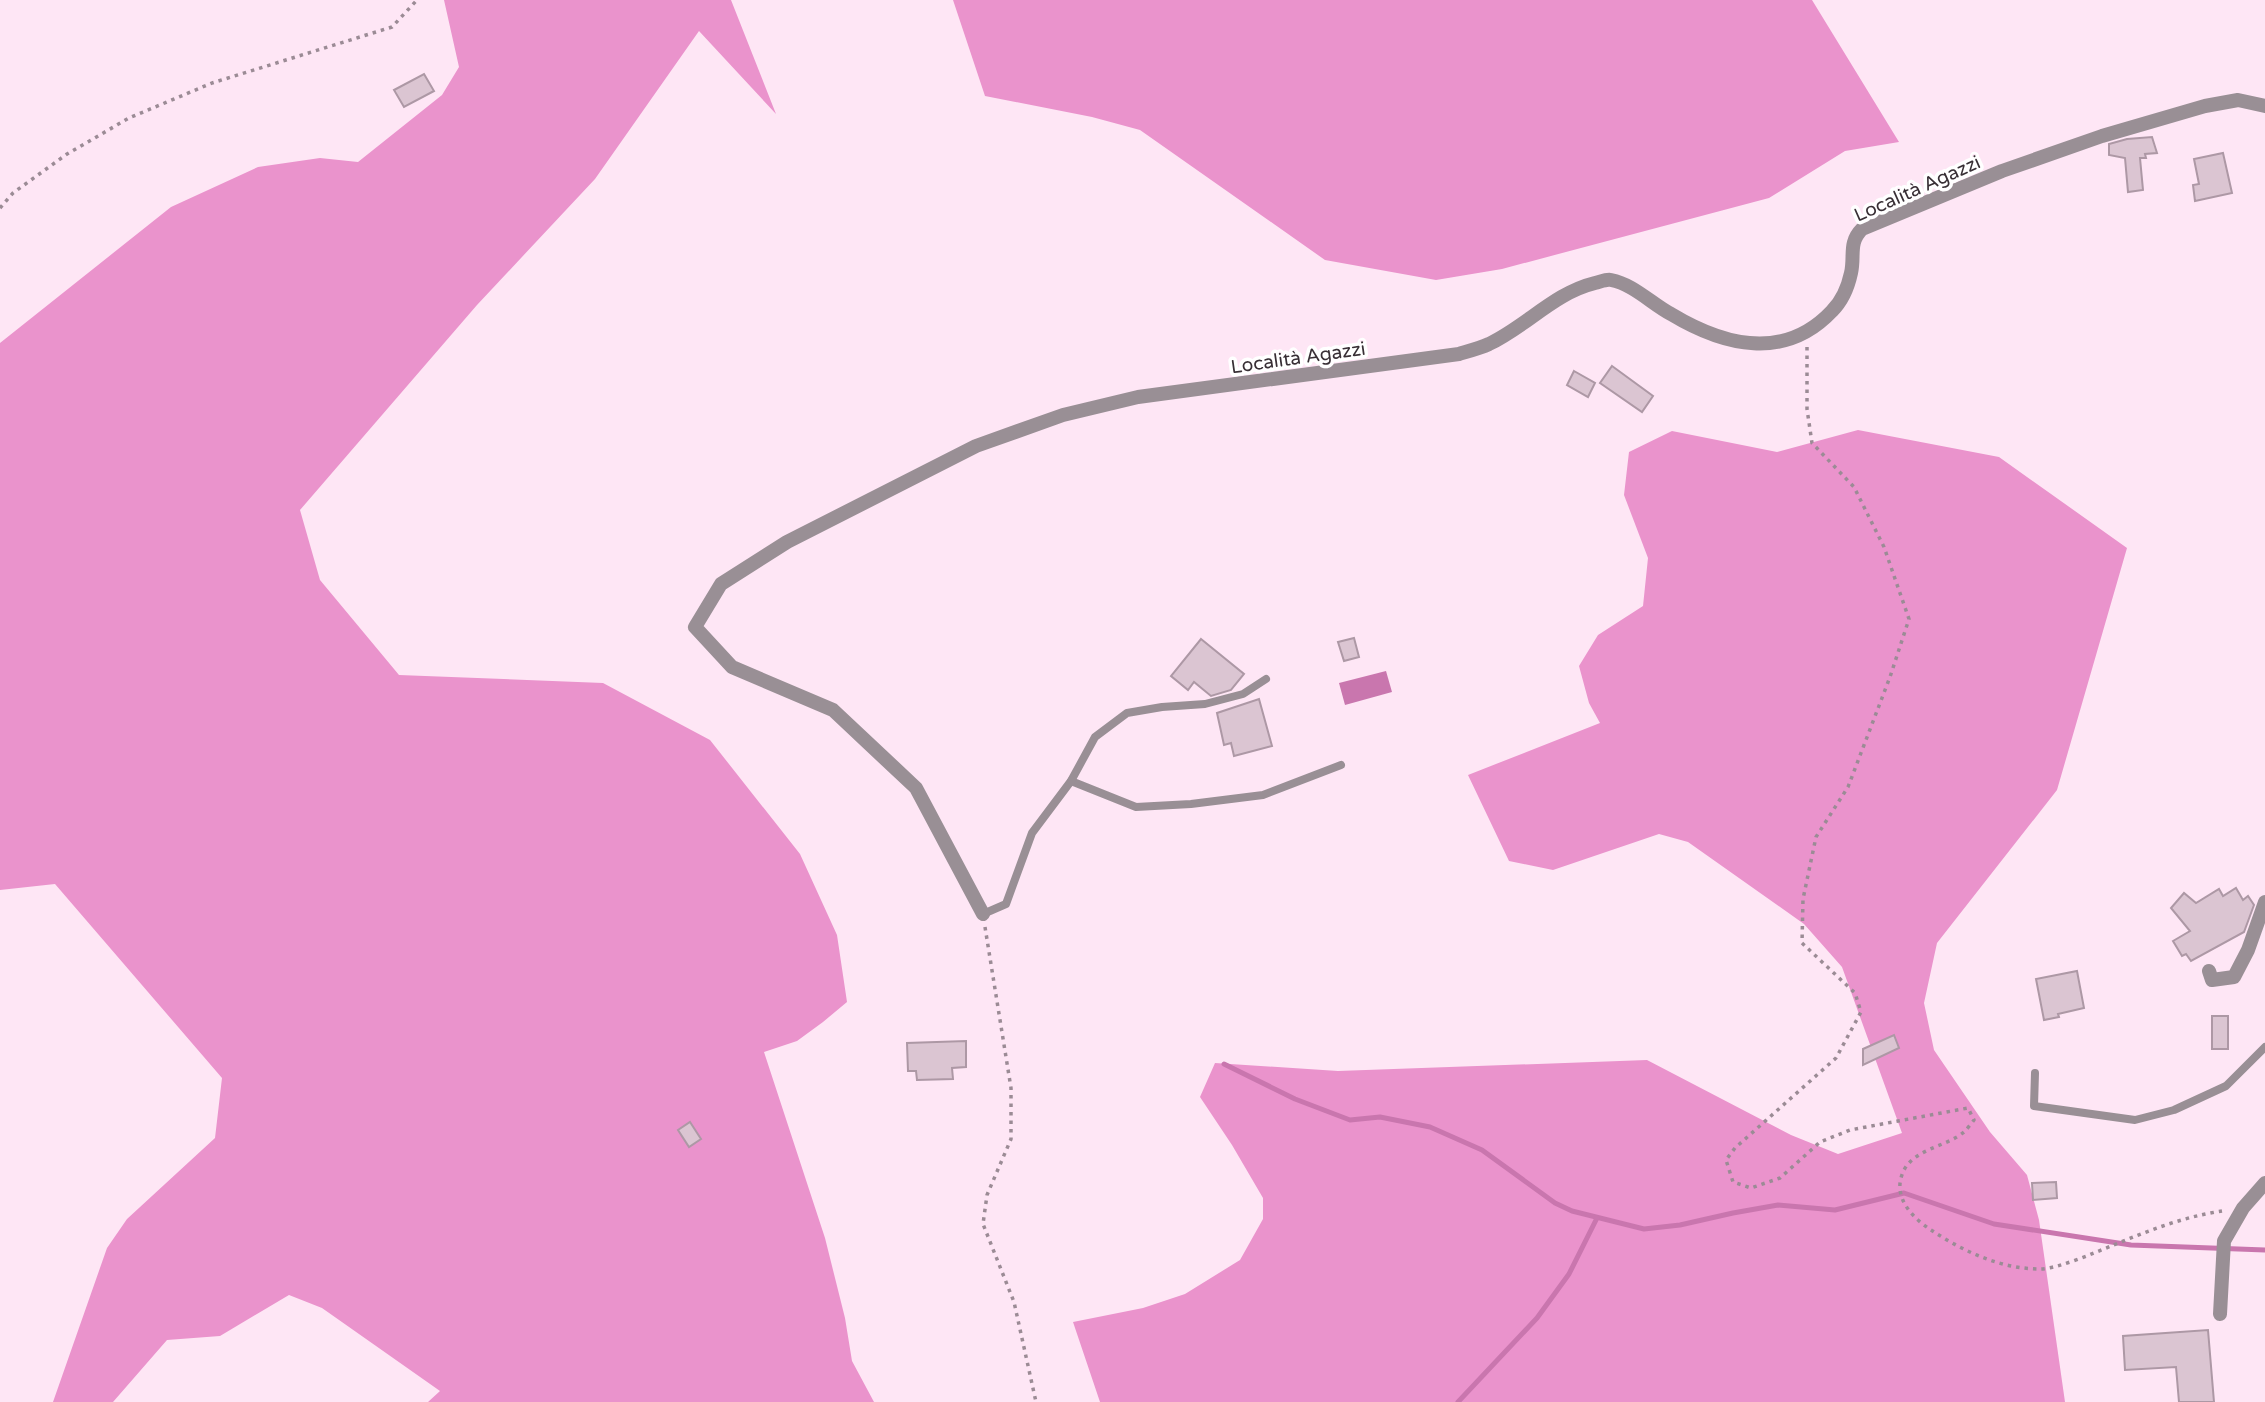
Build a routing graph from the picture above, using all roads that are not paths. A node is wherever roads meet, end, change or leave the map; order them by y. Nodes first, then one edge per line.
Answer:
1 (2265, 106) edge
2 (1266, 679) dead end
3 (1341, 765) dead end
4 (1071, 781) junction
5 (2265, 902) edge
6 (983, 914) joint
7 (2209, 971) dead end
8 (2265, 1047) edge
9 (2035, 1073) dead end
10 (2265, 1183) edge
11 (2220, 1314) dead end

1 - 6 street, Località Agazzi
2 - 4 lane
3 - 4 lane
4 - 6 lane
5 - 7 street
8 - 9 lane
10 - 11 street

